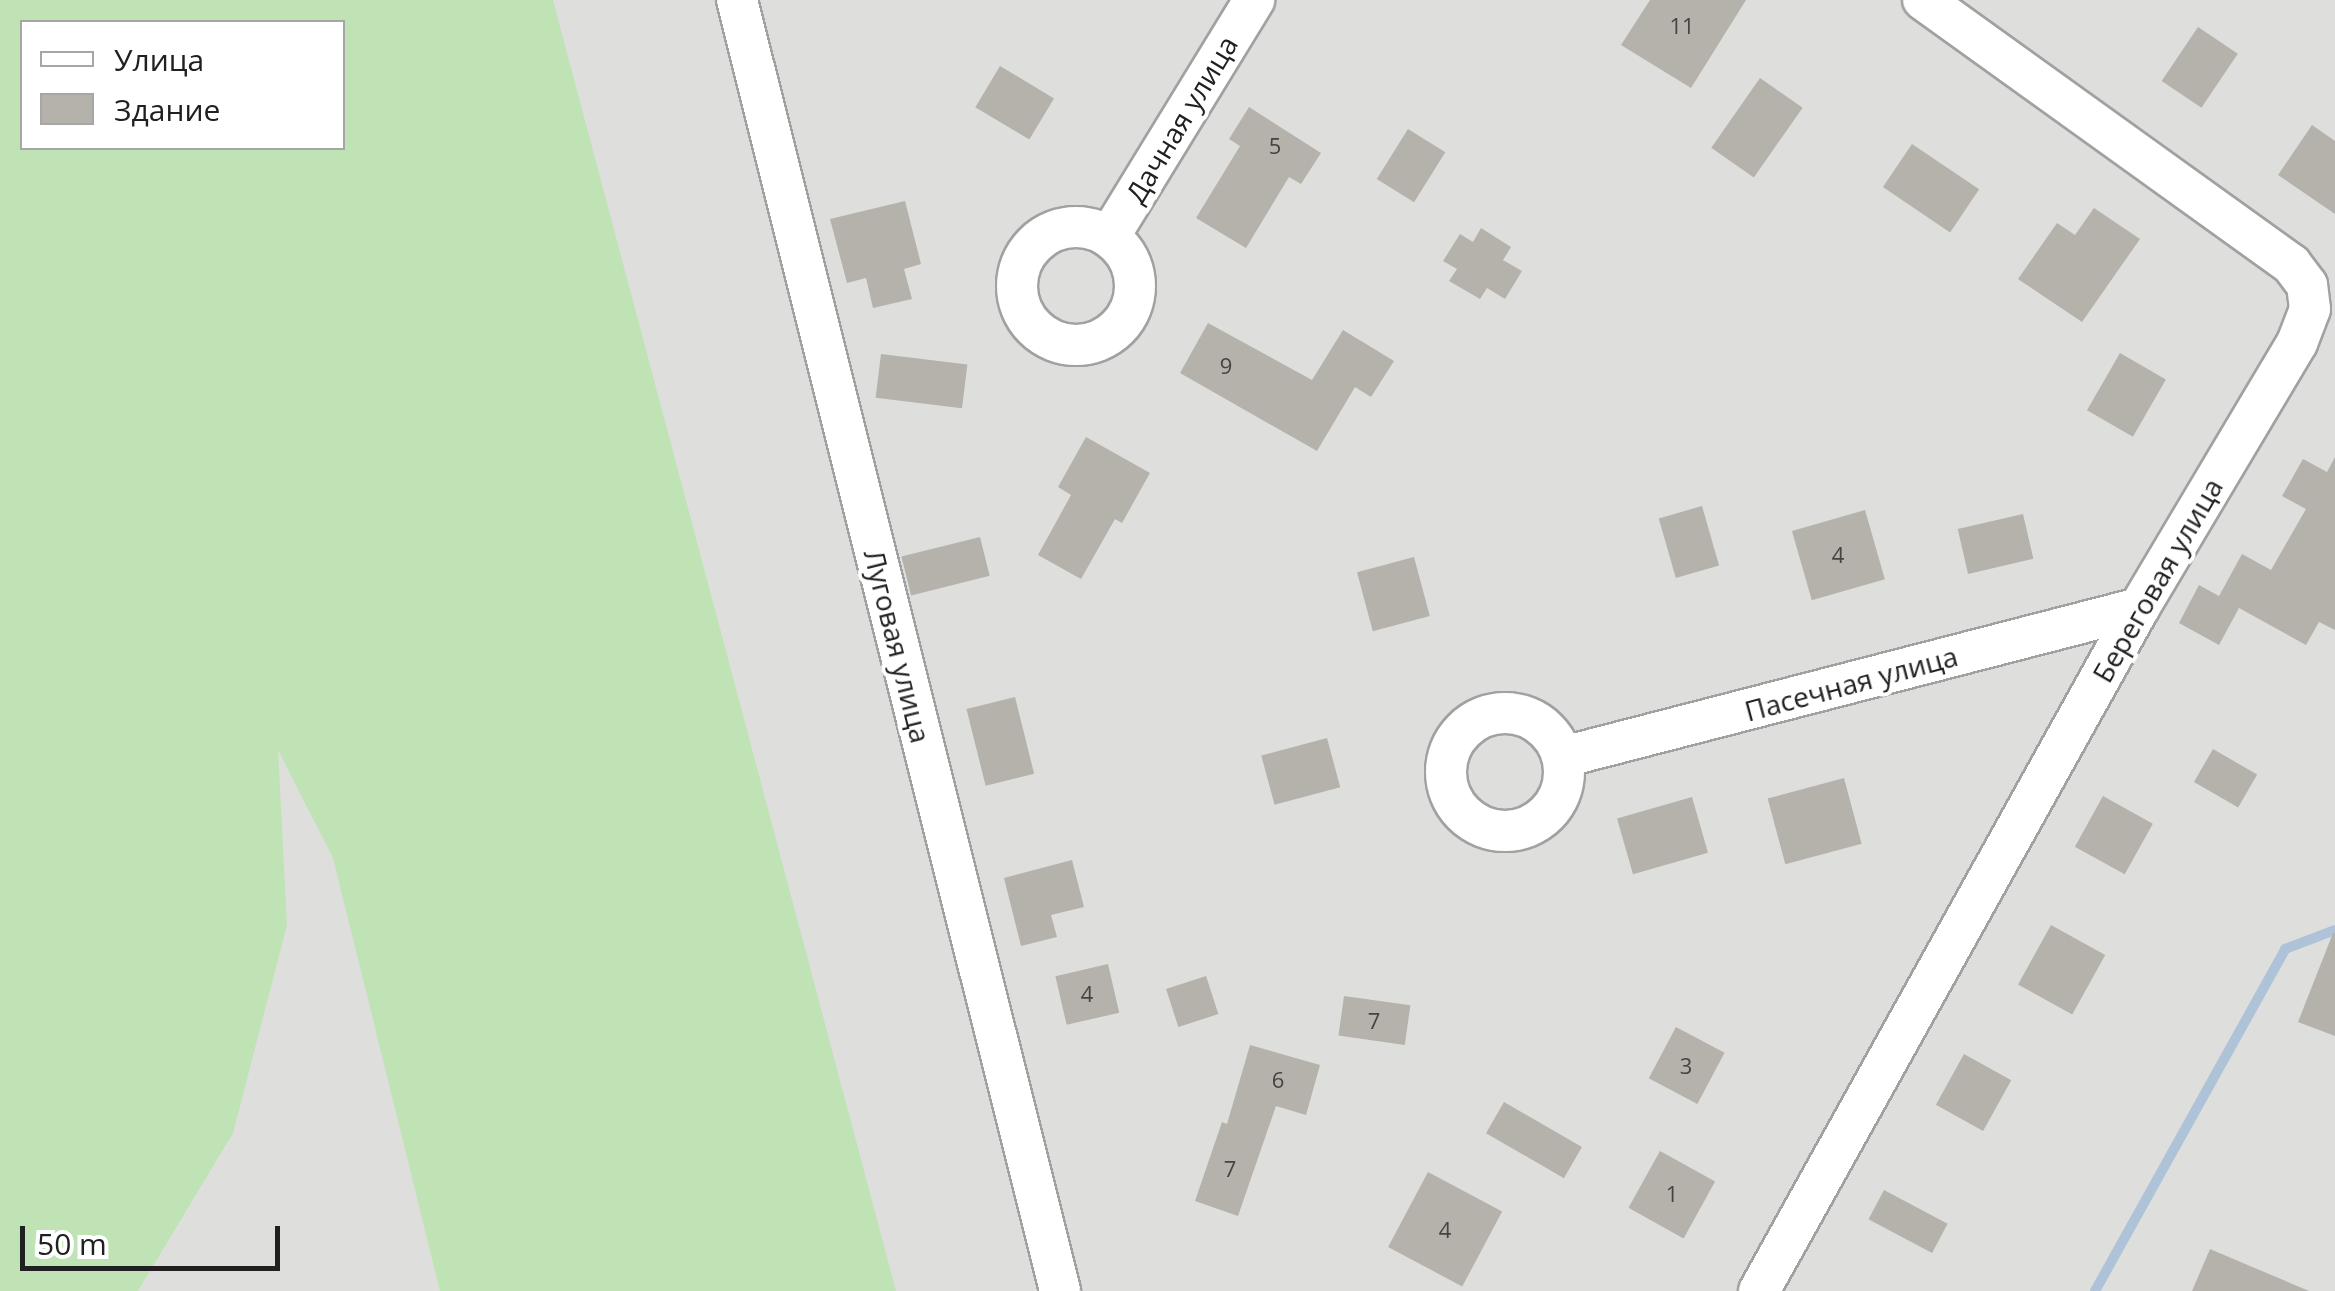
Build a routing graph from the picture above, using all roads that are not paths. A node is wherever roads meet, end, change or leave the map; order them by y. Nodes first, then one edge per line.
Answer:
1 (737, 0) edge
2 (1254, 0) edge
3 (1924, 0) edge
4 (1109, 237) dead end
5 (2139, 608) junction
6 (1563, 758) dead end
7 (1060, 1291) edge
8 (1759, 1291) edge

1 - 7 street, Луговая улица
2 - 4 street, Дачная улица
3 - 5 street, Береговая улица
5 - 6 street, Пасечная улица
5 - 8 street, Береговая улица

